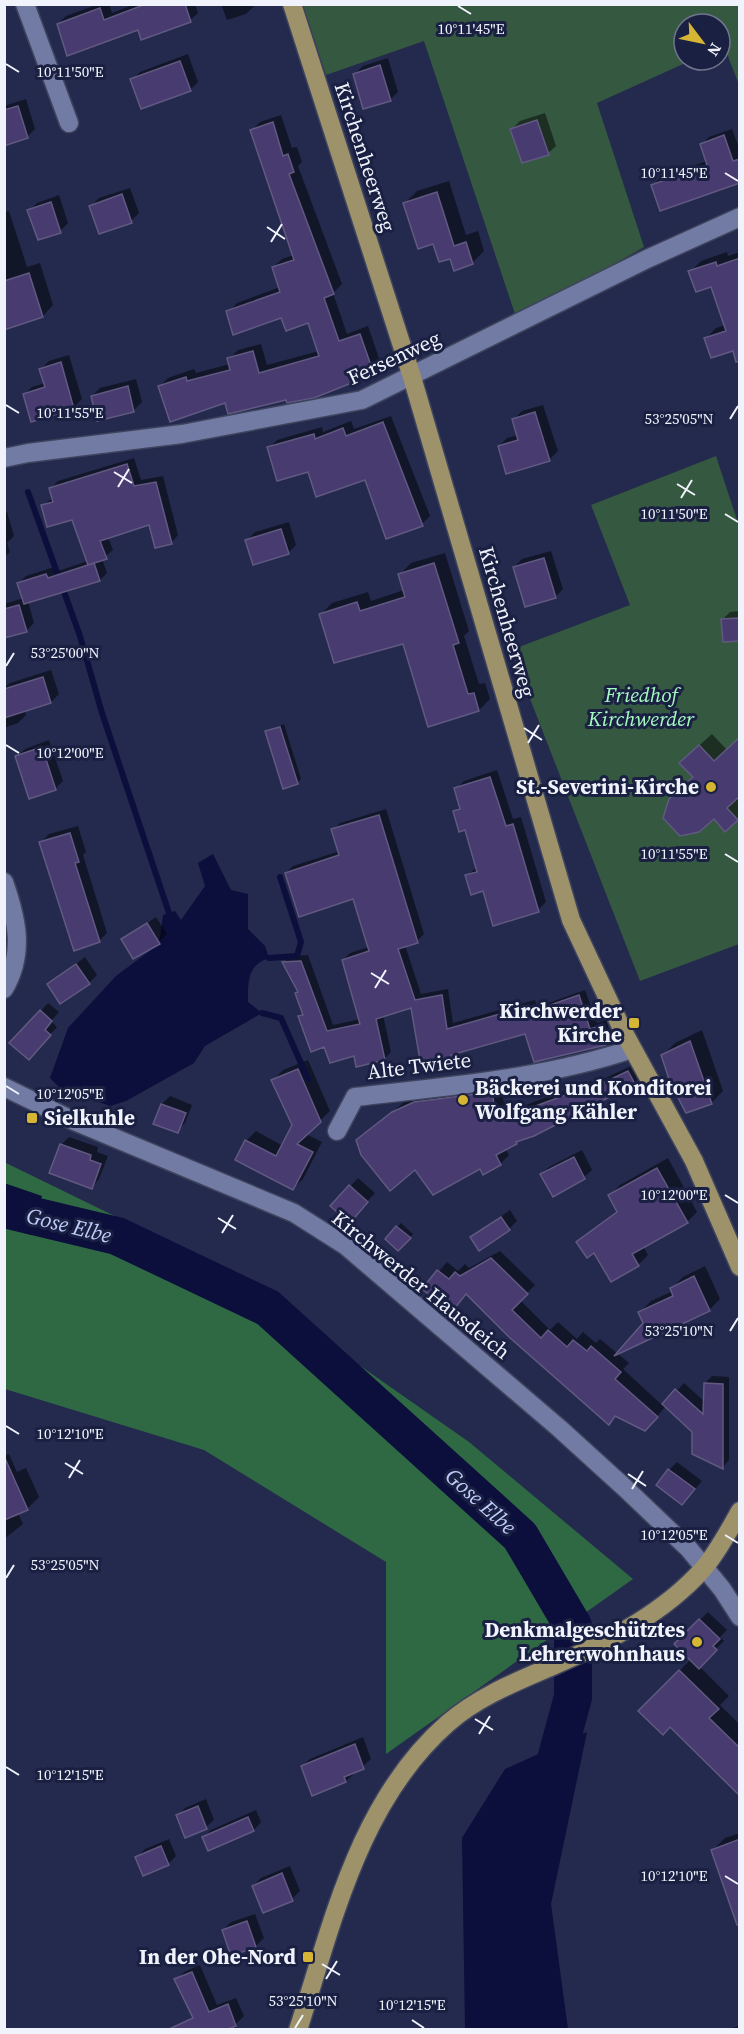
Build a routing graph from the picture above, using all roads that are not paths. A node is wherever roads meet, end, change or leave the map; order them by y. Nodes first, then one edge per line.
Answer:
1 (25, 4) edge
2 (292, 4) edge
3 (69, 123) dead end
4 (740, 217) edge
5 (412, 377) junction
6 (4, 458) edge
7 (4, 882) edge
8 (4, 989) edge
9 (632, 1049) junction
10 (4, 1087) edge
11 (337, 1131) dead end
12 (740, 1267) edge
13 (740, 1511) edge
14 (705, 1567) junction
15 (740, 1617) edge
16 (298, 2030) edge

1 - 3 street
2 - 5 main road, Kirchenheerweg
4 - 5 street, Fersenweg
5 - 6 street, Fersenweg
5 - 9 main road, Kirchenheerweg
7 - 8 street
9 - 11 street, Alte Twiete
9 - 12 main road, Kirchenheerweg
10 - 14 street, Kirchwerder Hausdeich
13 - 14 main road
14 - 15 street, Kirchwerder Hausdeich
14 - 16 main road

